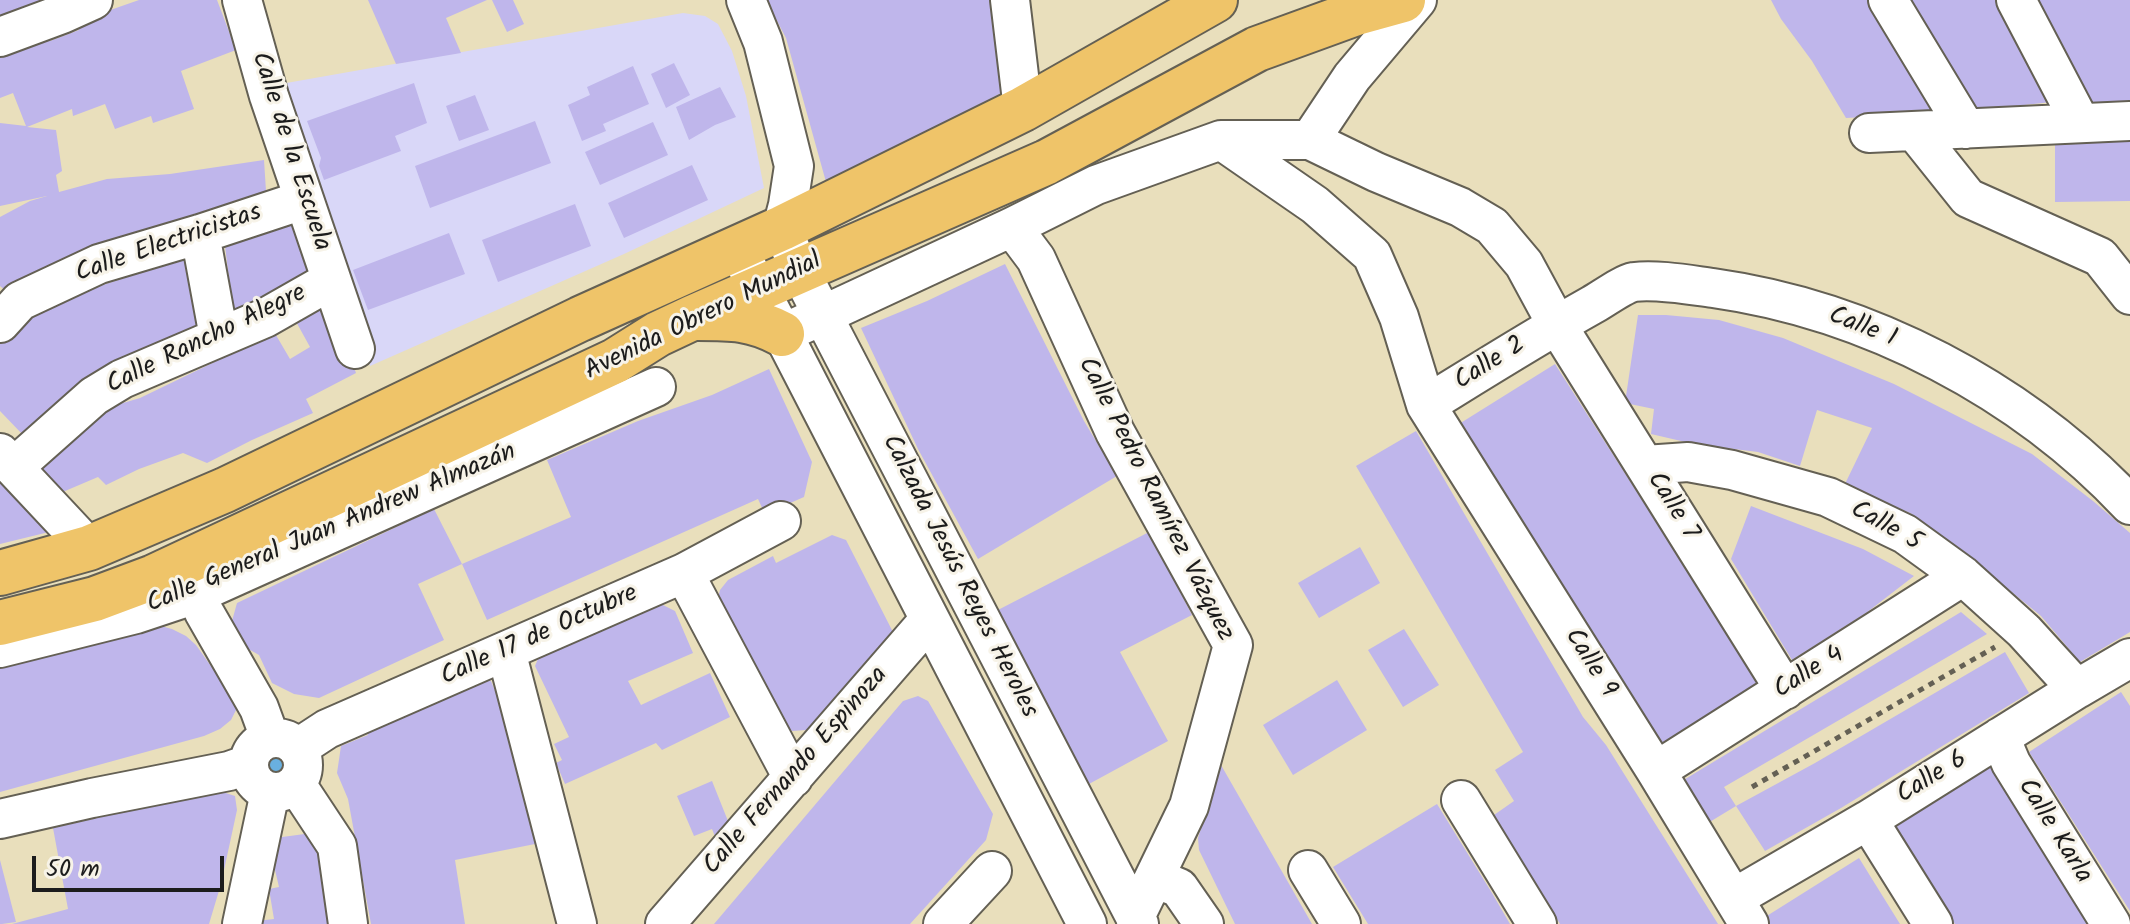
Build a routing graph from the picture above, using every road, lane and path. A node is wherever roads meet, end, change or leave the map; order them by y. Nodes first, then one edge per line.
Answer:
1 (93, 0) edge
2 (242, 0) edge
3 (1010, 0) edge
4 (1215, 0) edge
5 (1403, 0) edge
6 (1417, 0) edge
7 (1888, 0) edge
8 (2016, 0) edge
9 (744, 2) edge
10 (0, 37) edge
11 (1023, 109) junction
12 (2130, 121) edge
13 (2080, 122) junction
14 (1966, 129) junction
15 (1869, 133) dead end
16 (1916, 133) junction
17 (1221, 140) junction
18 (1310, 140) junction
19 (303, 200) junction
20 (1012, 227) junction
21 (782, 228) junction
22 (200, 234) junction
23 (736, 248) junction
24 (2115, 258) edge
25 (800, 271) junction
26 (330, 281) junction
27 (759, 288) junction
28 (2130, 295) edge
29 (823, 316) junction
30 (692, 318) junction
31 (0, 323) edge
32 (1557, 325) junction
33 (782, 334) junction
34 (219, 337) junction
35 (355, 349) dead end
36 (656, 387) dead end
37 (1426, 405) junction
38 (7, 460) edge
39 (1645, 465) junction
40 (2130, 505) edge
41 (781, 521) dead end
42 (89, 548) junction
43 (219, 548) junction
44 (0, 573) edge
45 (684, 573) junction
46 (1963, 576) junction
47 (196, 594) junction
48 (929, 620) junction
49 (0, 623) edge
50 (2024, 631) junction
51 (0, 648) edge
52 (506, 651) junction
53 (2129, 661) edge
54 (2077, 689) junction
55 (1785, 690) junction
56 (2000, 737) junction
57 (277, 765) junction
58 (1656, 771) junction
59 (793, 778) junction
60 (1752, 787) dead end
61 (1461, 800) dead end
62 (0, 819) edge
63 (1868, 820) junction
64 (1308, 870) dead end
65 (992, 871) dead end
66 (1155, 878) junction
67 (1741, 911) edge
68 (1137, 921) edge
69 (242, 924) edge
70 (348, 924) edge
71 (577, 924) edge
72 (665, 924) edge
73 (943, 924) edge
74 (1087, 924) edge
75 (1204, 924) edge
76 (1341, 924) edge
77 (1537, 924) edge
78 (1933, 924) edge
79 (2111, 924) edge

1 - 10 street
2 - 19 street, Calle de la Escuela
3 - 11 street
4 - 11 main road, Avenida Obrero Mundial
5 - 25 main road, Avenida Obrero Mundial
6 - 18 street
7 - 14 street
8 - 13 street
9 - 21 street
11 - 21 main road, Avenida Obrero Mundial
12 - 13 street
13 - 14 street
14 - 16 street
15 - 16 street
16 - 24 street
17 - 18 street
17 - 20 street
17 - 37 street, Calle 9
18 - 32 street, Calle 7
19 - 22 street, Calle Electricistas
19 - 26 street, Calle de la Escuela
20 - 29 street
20 - 66 street, Calle Pedro Ramírez Vázquez
21 - 23 main road, Avenida Obrero Mundial
21 - 25 street, Calzada Jesús Reyes Heroles
22 - 31 street, Calle Electricistas
22 - 34 street
23 - 27 street, Calzada Jesús Reyes Heroles
23 - 42 main road, Avenida Obrero Mundial
24 - 28 street
25 - 27 main road, Avenida Obrero Mundial
25 - 29 street, Calzada Jesús Reyes Heroles
26 - 34 street, Calle Rancho Alegre
26 - 35 street, Calle de la Escuela
27 - 30 main road, Avenida Obrero Mundial
27 - 33 street, Calzada Jesús Reyes Heroles
29 - 33 street
29 - 68 street, Calzada Jesús Reyes Heroles
30 - 33 main road
30 - 43 main road, Avenida Obrero Mundial
32 - 37 street, Calle 2
32 - 39 street, Calle 7
32 - 40 street, Calle 1
33 - 48 street, Calzada Jesús Reyes Heroles
34 - 38 street, Calle Rancho Alegre
36 - 47 street, Calle General Juan Andrew Almazán
37 - 58 street, Calle 9
38 - 42 street
39 - 46 street, Calle 5
39 - 55 street, Calle 7
41 - 45 street, Calle 17 de Octubre
42 - 44 main road, Avenida Obrero Mundial
43 - 47 street
43 - 49 main road, Avenida Obrero Mundial
45 - 52 street, Calle 17 de Octubre
45 - 59 street
46 - 50 street, Calle 5
46 - 55 street, Calle 4
47 - 51 street, Calle General Juan Andrew Almazán
47 - 57 street
48 - 59 street, Calle Fernando Espinoza
48 - 74 street, Calzada Jesús Reyes Heroles
50 - 54 street, Calle 5
50 - 60 path
52 - 57 street, Calle 17 de Octubre
52 - 71 street
53 - 54 street, Calle 6
54 - 56 street, Calle 6
55 - 58 street, Calle 4
56 - 63 street, Calle 6
56 - 79 street, Calle Karla
57 - 62 street, Calle 17 de Octubre
57 - 69 street
57 - 70 street
58 - 67 street, Calle 9
59 - 72 street, Calle Fernando Espinoza
61 - 77 street
63 - 67 street, Calle 6
63 - 78 street
64 - 76 street
65 - 73 street
66 - 68 street, Calle Pedro Ramírez Vázquez
66 - 75 street

